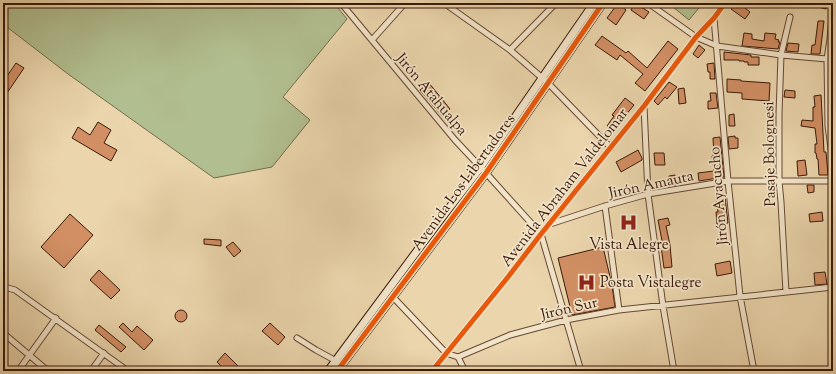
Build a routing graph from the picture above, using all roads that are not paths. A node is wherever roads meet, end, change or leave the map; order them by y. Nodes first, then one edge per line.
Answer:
1 (341, 3) edge
2 (405, 3) edge
3 (444, 3) edge
4 (556, 3) edge
5 (594, 3) edge
6 (603, 3) edge
7 (648, 3) edge
8 (725, 3) edge
9 (833, 5) edge
10 (790, 17) dead end
11 (714, 18) junction
12 (696, 37) junction
13 (372, 40) junction
14 (717, 46) junction
15 (510, 50) junction
16 (781, 56) junction
17 (826, 58) junction
18 (833, 58) edge
19 (542, 78) junction
20 (548, 83) junction
21 (644, 106) junction
22 (830, 126) edge
23 (611, 148) junction
24 (833, 164) edge
25 (483, 170) junction
26 (833, 180) edge
27 (728, 181) junction
28 (779, 181) junction
29 (648, 194) junction
30 (605, 206) junction
31 (549, 225) junction
32 (540, 234) junction
33 (422, 243) junction
34 (429, 249) junction
35 (409, 261) junction
36 (416, 266) junction
37 (833, 287) edge
38 (3, 289) edge
39 (387, 291) junction
40 (786, 292) junction
41 (740, 296) junction
42 (393, 297) junction
43 (662, 306) junction
44 (619, 310) junction
45 (56, 318) junction
46 (566, 320) junction
47 (3, 333) edge
48 (297, 338) dead end
49 (104, 353) junction
50 (446, 353) junction
51 (29, 355) junction
52 (458, 357) junction
53 (339, 363) junction
54 (18, 371) edge
55 (48, 371) edge
56 (91, 371) edge
57 (128, 371) edge
58 (328, 371) edge
59 (337, 371) edge
60 (432, 371) edge
61 (465, 371) edge
62 (581, 371) edge
63 (674, 371) edge
64 (754, 371) edge

1 - 13 street, Jirón Atahualpa
2 - 13 street
3 - 15 street
4 - 15 street
5 - 19 street, Avenida Los Libertadores
6 - 20 street, Avenida Los Libertadores
7 - 12 street
8 - 11 street, Avenida Abraham Valdelomar
9 - 17 street
10 - 16 street, Pasaje Bolognesi
11 - 12 street, Avenida Abraham Valdelomar
11 - 14 street, Jirón Ayacucho
12 - 14 street
12 - 21 street, Avenida Abraham Valdelomar
13 - 25 street, Jirón Atahualpa
14 - 16 street
14 - 27 street, Jirón Ayacucho
15 - 19 street
16 - 17 street
16 - 28 street, Pasaje Bolognesi
17 - 18 street
17 - 22 street
19 - 20 street
19 - 25 street, Avenida Los Libertadores
20 - 23 street
20 - 25 street, Avenida Los Libertadores
21 - 23 street, Avenida Abraham Valdelomar
21 - 29 street
22 - 24 street
23 - 31 street, Avenida Abraham Valdelomar
25 - 32 street, Jirón Atahualpa
25 - 33 street, Avenida Los Libertadores
25 - 34 street, Avenida Los Libertadores
26 - 28 street, Jirón Amauta
27 - 28 street, Jirón Amauta
27 - 29 street, Jirón Amauta
27 - 41 street, Jirón Ayacucho
28 - 40 street, Pasaje Bolognesi
29 - 30 street, Jirón Amauta
29 - 43 street
30 - 31 street, Jirón Amauta
30 - 44 street
31 - 32 street, Avenida Abraham Valdelomar
32 - 46 street
32 - 50 street, Avenida Abraham Valdelomar
33 - 34 street
33 - 35 street, Avenida Los Libertadores
34 - 36 street, Avenida Los Libertadores
35 - 36 street
35 - 39 street, Avenida Los Libertadores
36 - 42 street, Avenida Los Libertadores
37 - 40 street, Jirón Sur
38 - 45 street
39 - 42 street
39 - 53 street, Avenida Los Libertadores
40 - 41 street, Jirón Sur
41 - 43 street, Jirón Sur
41 - 64 street, Jirón Ayacucho
42 - 50 street
42 - 53 street, Avenida Los Libertadores
43 - 44 street, Jirón Sur
43 - 63 street
44 - 46 street, Jirón Sur
45 - 49 street
45 - 51 street
46 - 52 street, Jirón Sur
46 - 62 street
47 - 51 street
48 - 53 street
49 - 56 street
49 - 57 street
50 - 52 street
50 - 60 street, Avenida Abraham Valdelomar
51 - 54 street
51 - 55 street
52 - 61 street
53 - 58 street, Avenida Los Libertadores
53 - 59 street, Avenida Los Libertadores

